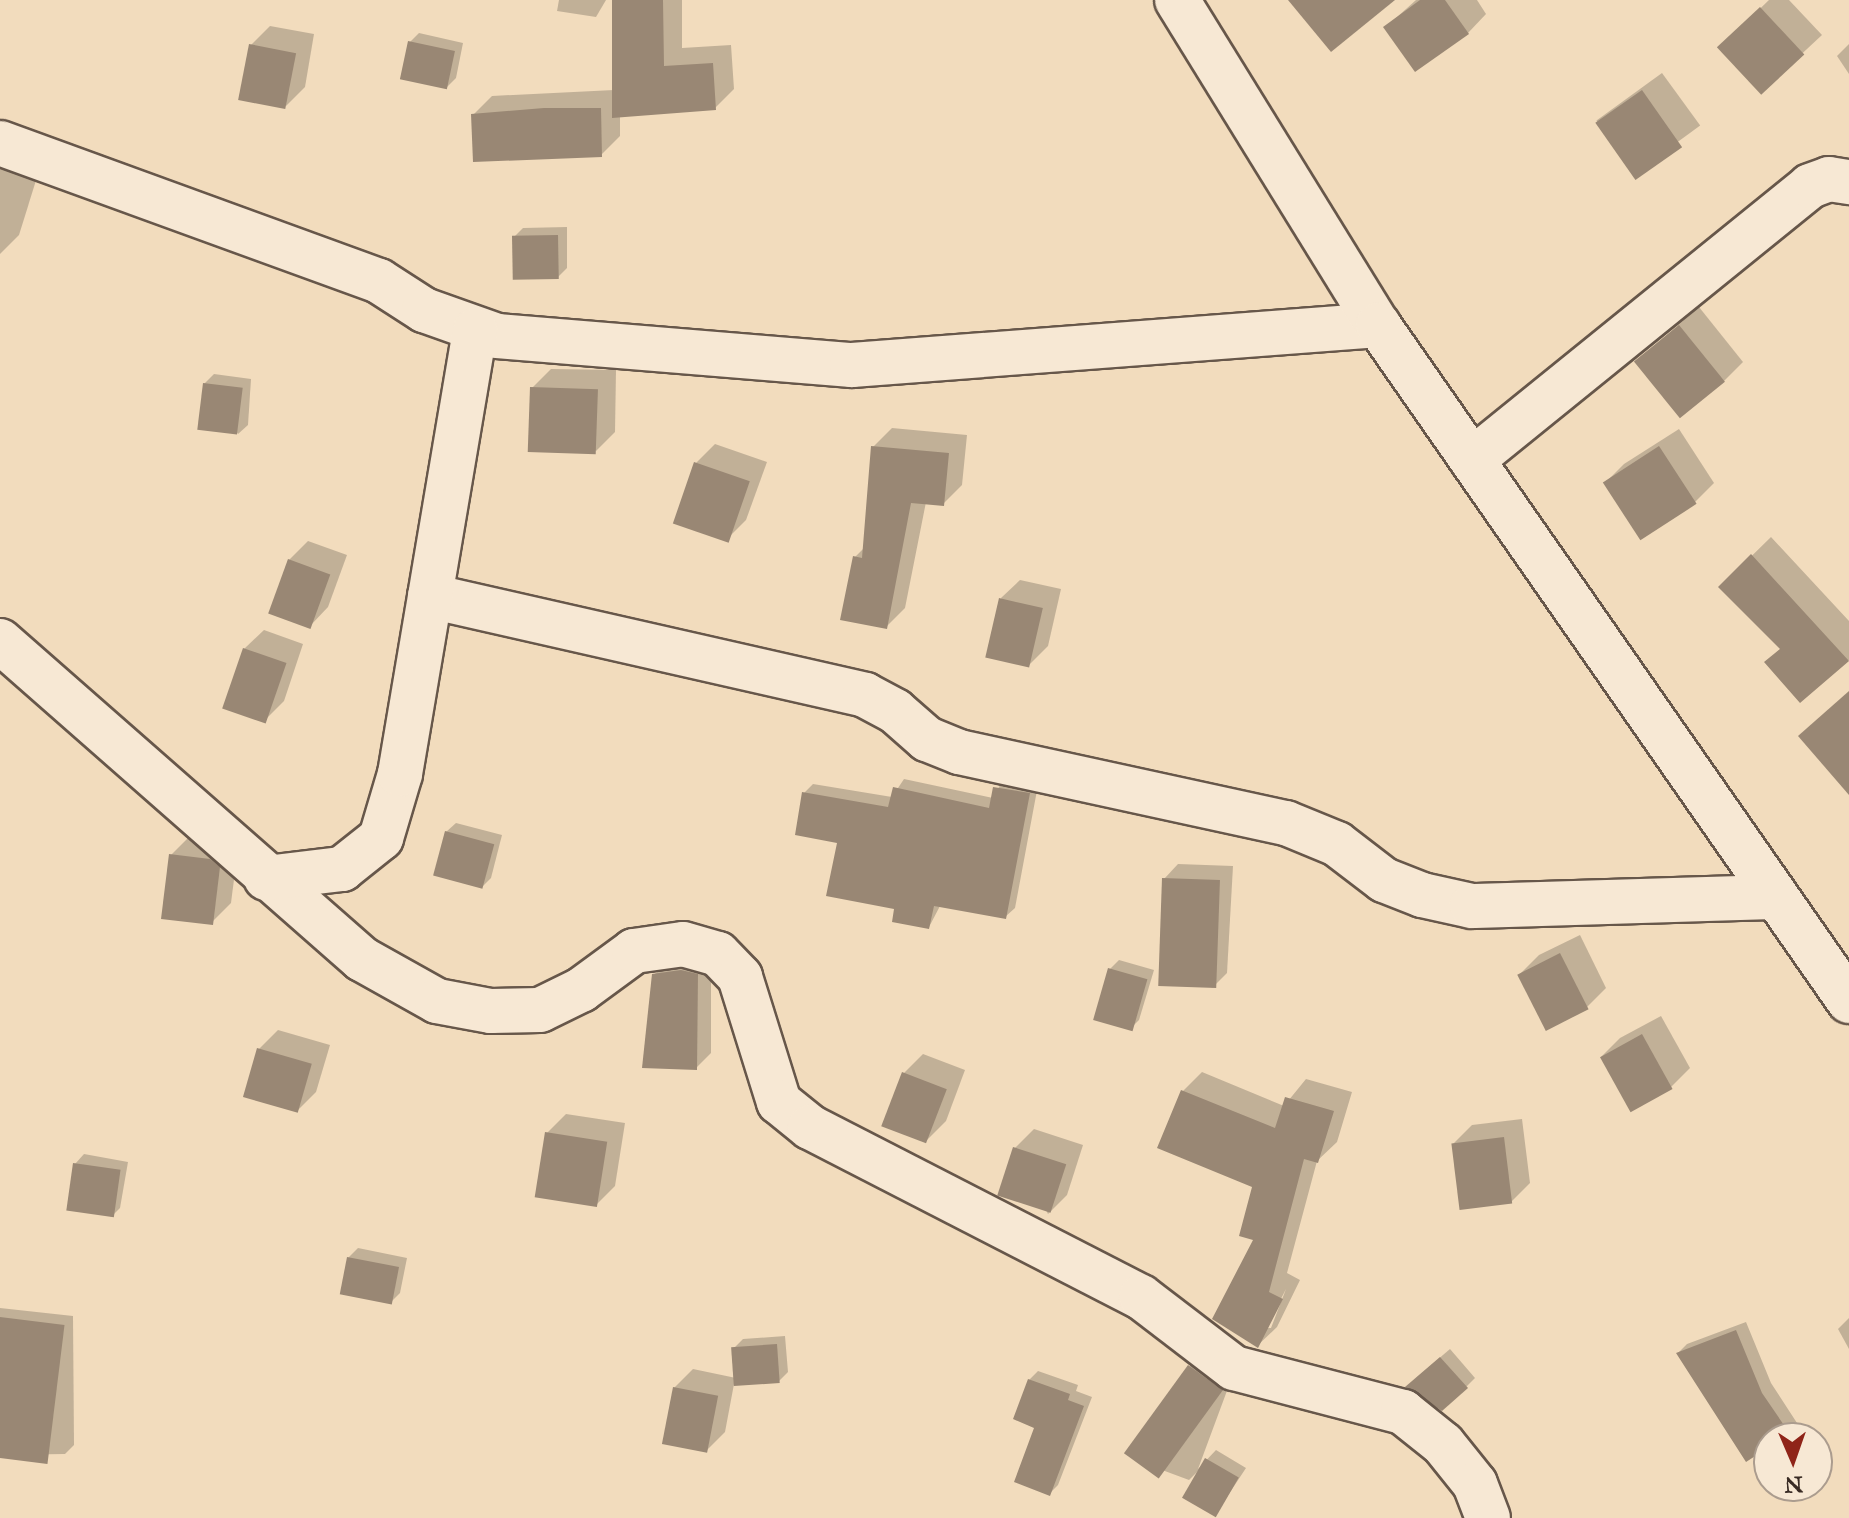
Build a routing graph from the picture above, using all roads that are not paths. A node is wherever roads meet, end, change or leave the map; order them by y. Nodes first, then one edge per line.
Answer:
1 (1177, 0) edge
2 (0, 143) edge
3 (1849, 182) edge
4 (1378, 325) junction
5 (475, 330) junction
6 (1472, 460) junction
7 (430, 596) junction
8 (0, 641) edge
9 (266, 878) junction
10 (1776, 897) junction
11 (1849, 1001) edge
12 (1488, 1518) edge

1 - 4 street
2 - 5 street
3 - 6 street
4 - 5 street
4 - 6 street
5 - 7 street
6 - 10 street
7 - 9 street
7 - 10 street
8 - 9 street
9 - 12 street
10 - 11 street

